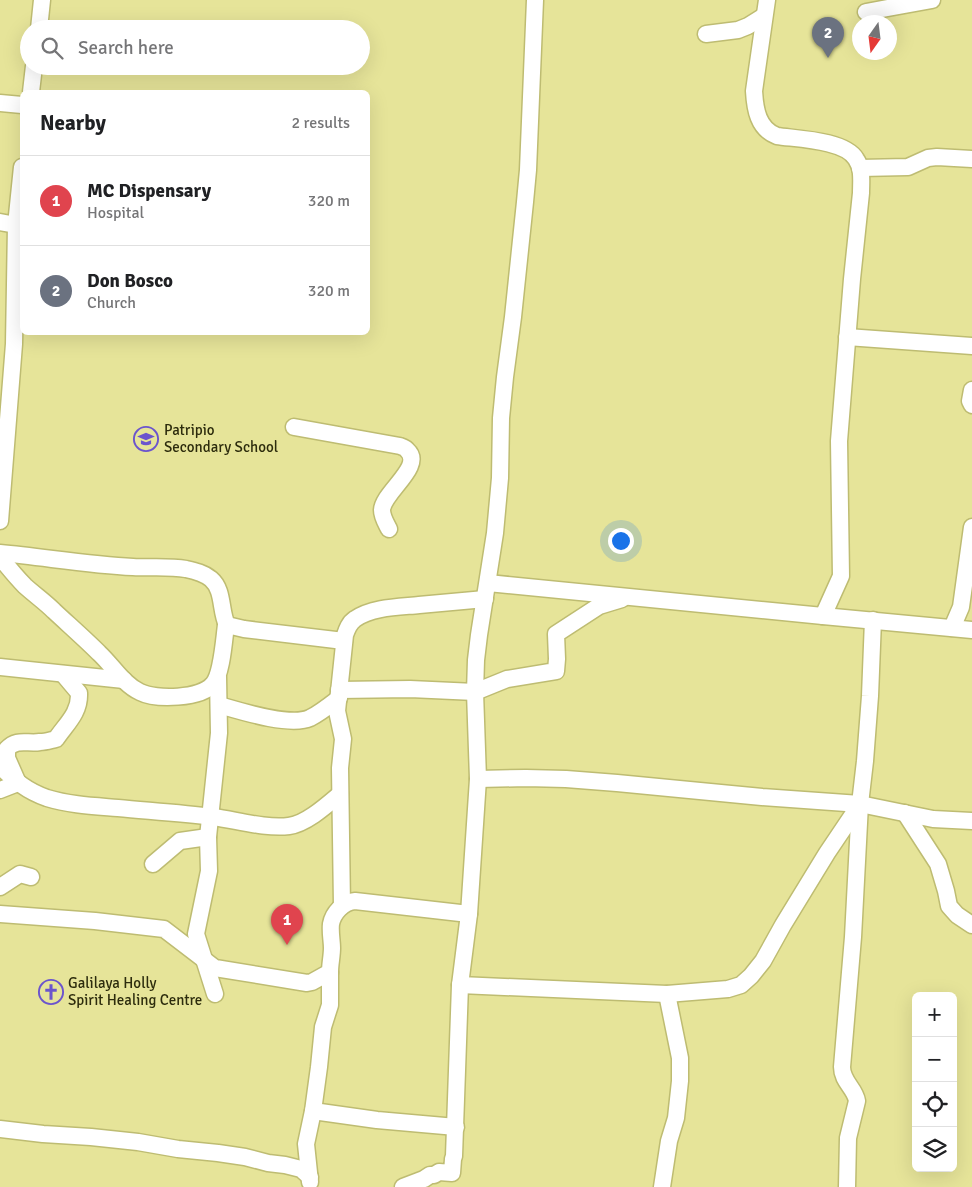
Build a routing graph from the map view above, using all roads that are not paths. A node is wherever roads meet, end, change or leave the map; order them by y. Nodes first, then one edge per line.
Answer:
1 (42, 0) edge
2 (535, 0) edge
3 (932, 0) edge
4 (765, 8) edge
5 (866, 12) dead end
6 (40, 20) edge
7 (706, 34) dead end
8 (33, 75) edge
9 (31, 90) edge
10 (0, 103) edge
11 (20, 105) edge
12 (972, 159) edge
13 (860, 168) junction
14 (20, 186) edge
15 (0, 222) edge
16 (16, 225) junction
17 (846, 337) junction
18 (7, 343) edge
19 (972, 346) edge
20 (294, 426) dead end
21 (0, 521) edge
22 (972, 527) edge
23 (389, 529) dead end
24 (0, 553) edge
25 (0, 557) edge
26 (488, 583) junction
27 (627, 597) junction
28 (485, 600) junction
29 (966, 602) edge
30 (823, 616) junction
31 (873, 620) junction
32 (226, 625) junction
33 (963, 627) edge
34 (344, 641) junction
35 (0, 667) edge
36 (63, 674) junction
37 (218, 677) junction
38 (124, 680) junction
39 (476, 692) junction
40 (339, 694) junction
41 (218, 705) junction
42 (0, 766) edge
43 (478, 780) junction
44 (18, 783) junction
45 (0, 790) edge
46 (340, 794) junction
47 (860, 804) junction
48 (905, 813) junction
49 (211, 817) junction
50 (972, 821) edge
51 (208, 837) junction
52 (153, 864) dead end
53 (31, 877) dead end
54 (0, 887) edge
55 (342, 906) junction
56 (0, 914) edge
57 (468, 914) junction
58 (972, 925) edge
59 (204, 960) junction
60 (330, 972) junction
61 (460, 985) junction
62 (216, 994) dead end
63 (667, 994) junction
64 (314, 1110) junction
65 (456, 1127) junction
66 (0, 1129) edge
67 (450, 1180) edge
68 (312, 1184) edge
69 (403, 1187) edge
70 (662, 1187) edge
71 (847, 1187) edge

1 - 6 street
2 - 26 street
3 - 5 street
4 - 7 street
4 - 13 street
8 - 9 street
10 - 11 street
12 - 13 street
13 - 17 street
14 - 16 street
15 - 16 street
16 - 18 street
17 - 19 street
17 - 30 street
18 - 21 street
20 - 23 street
22 - 29 street
24 - 32 street
25 - 38 street
26 - 27 street
26 - 28 street
27 - 30 street
27 - 39 street
28 - 34 street
28 - 39 street
29 - 33 street
30 - 31 street
31 - 33 street
31 - 47 street
32 - 34 street
32 - 37 street
34 - 40 street
35 - 36 street
36 - 38 street
36 - 44 street
37 - 38 street
37 - 41 street
39 - 40 street
39 - 43 street
40 - 41 street
40 - 46 street
41 - 49 street
42 - 44 street
43 - 47 street
43 - 57 street
44 - 45 street
44 - 49 street
46 - 49 street
46 - 55 street
47 - 48 street
47 - 63 street
47 - 71 street
48 - 50 street
48 - 58 street
49 - 51 street
51 - 52 street
51 - 59 street
53 - 54 street
55 - 57 street
55 - 60 street
56 - 59 street
57 - 61 street
59 - 60 street
59 - 62 street
60 - 64 street
61 - 63 street
61 - 65 street
63 - 70 street
64 - 65 street
64 - 68 street
65 - 67 street
66 - 68 street
67 - 69 street

